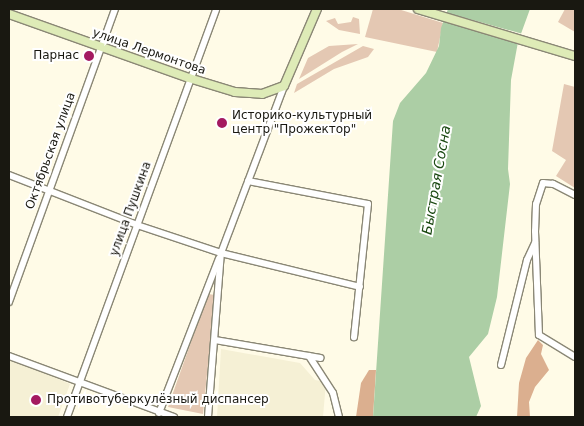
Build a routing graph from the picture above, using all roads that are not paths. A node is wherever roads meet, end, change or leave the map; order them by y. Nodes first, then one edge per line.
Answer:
1 (115, 9) edge
2 (216, 9) edge
3 (317, 9) edge
4 (418, 9) edge
5 (9, 14) edge
6 (100, 48) junction
7 (575, 56) edge
8 (190, 78) junction
9 (284, 86) junction
10 (9, 175) edge
11 (248, 181) junction
12 (48, 191) junction
13 (575, 195) edge
14 (137, 225) junction
15 (535, 242) junction
16 (221, 253) junction
17 (360, 288) junction
18 (9, 302) edge
19 (354, 337) dead end
20 (215, 340) junction
21 (9, 356) edge
22 (309, 356) junction
23 (575, 357) edge
24 (320, 358) dead end
25 (501, 365) dead end
26 (79, 384) junction
27 (159, 413) junction
28 (67, 417) edge
29 (174, 417) edge
30 (208, 417) edge
31 (339, 417) edge

1 - 6 street, Октябрьская улица
2 - 8 street, улица Пушкина
3 - 9 main road
4 - 7 main road
5 - 6 main road, улица Лермонтова
6 - 8 main road, улица Лермонтова
6 - 12 street, Октябрьская улица
8 - 9 main road, улица Лермонтова
8 - 14 street, улица Пушкина
9 - 11 street
10 - 12 street
11 - 16 street
11 - 17 street
12 - 14 street
12 - 18 street, Октябрьская улица
13 - 15 street
14 - 16 street
14 - 26 street, улица Пушкина
15 - 23 street
15 - 25 street
16 - 17 street
16 - 20 street
16 - 27 street
17 - 19 street
20 - 22 street
20 - 30 street
21 - 26 street
22 - 24 street
22 - 31 street
26 - 27 street
26 - 28 street, улица Пушкина
27 - 29 street

